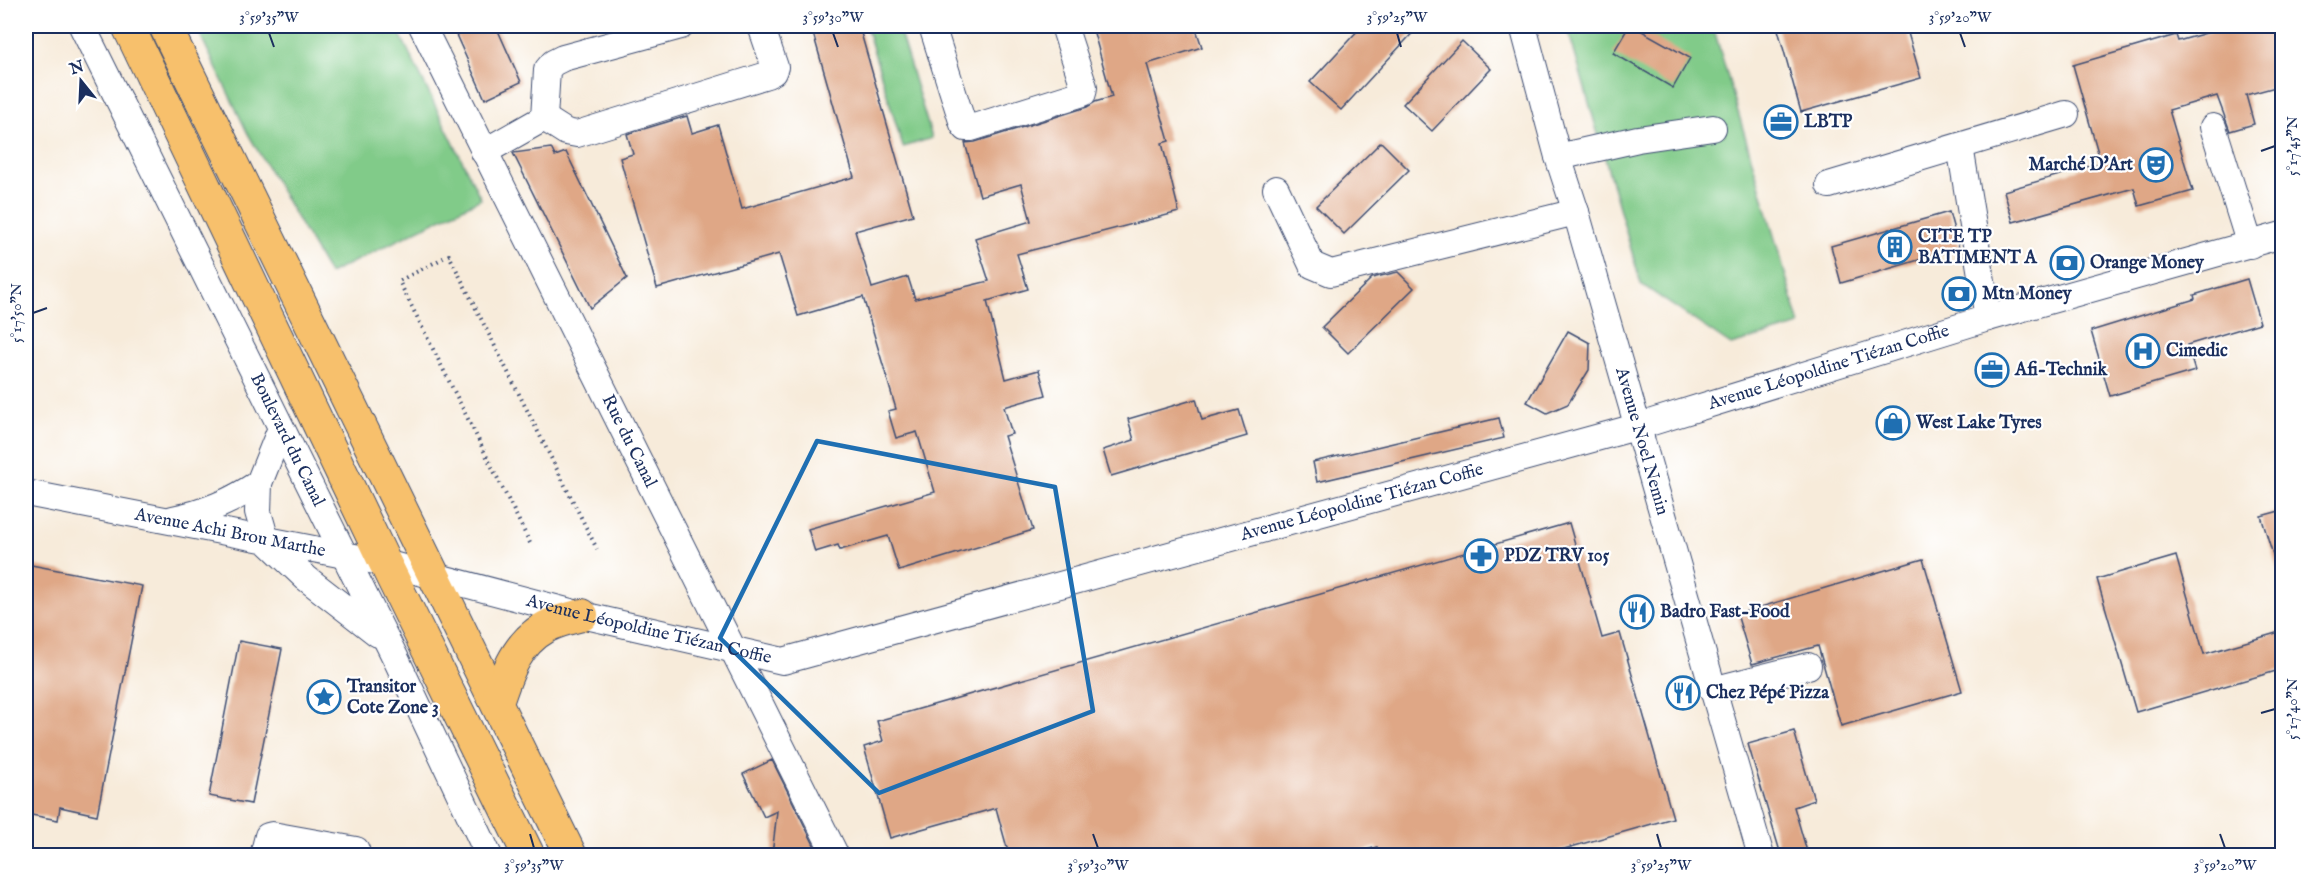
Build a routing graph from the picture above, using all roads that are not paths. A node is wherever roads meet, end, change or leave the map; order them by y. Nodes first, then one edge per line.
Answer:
1 (82, 26) edge
2 (128, 26) edge
3 (165, 26) edge
4 (422, 26) edge
5 (681, 26) edge
6 (761, 26) edge
7 (932, 26) edge
8 (1064, 26) edge
9 (1523, 26) edge
10 (2066, 114) dead end
11 (544, 118) junction
12 (2213, 127) dead end
13 (1713, 128) dead end
14 (1960, 146) junction
15 (484, 152) junction
16 (1558, 157) junction
17 (1829, 185) dead end
18 (1276, 189) dead end
19 (1576, 212) junction
20 (2283, 235) edge
21 (2250, 245) junction
22 (1988, 318) junction
23 (1636, 427) junction
24 (281, 428) junction
25 (259, 483) junction
26 (26, 493) edge
27 (164, 520) junction
28 (266, 540) junction
29 (343, 555) junction
30 (385, 563) junction
31 (434, 574) junction
32 (582, 615) junction
33 (387, 642) junction
34 (736, 650) junction
35 (1808, 666) dead end
36 (1712, 690) junction
37 (497, 703) junction
38 (263, 855) edge
39 (358, 855) edge
40 (489, 855) edge
41 (529, 855) edge
42 (571, 855) edge
43 (836, 855) edge
44 (1761, 855) edge

1 - 24 street, Boulevard du Canal
2 - 30 main road, Boulevard du Canal
3 - 31 main road
4 - 15 street, Rue du Canal
5 - 11 street
6 - 11 street
7 - 8 street
9 - 16 street, Avenue Noel Nemin
10 - 14 street
11 - 15 street
12 - 21 street
13 - 16 street
14 - 17 street
14 - 22 street
15 - 34 street, Rue du Canal
16 - 19 street, Avenue Noel Nemin
18 - 19 street
19 - 23 street, Avenue Noel Nemin
20 - 21 street, Avenue Léopoldine Tiézan Coffie
21 - 22 street, Avenue Léopoldine Tiézan Coffie
22 - 23 street, Avenue Léopoldine Tiézan Coffie
23 - 34 street, Avenue Léopoldine Tiézan Coffie
23 - 36 street, Avenue Noel Nemin
24 - 25 street
24 - 29 street, Boulevard du Canal
25 - 27 street
25 - 28 street
26 - 27 street, Avenue Achi Brou Marthe
27 - 28 street, Avenue Achi Brou Marthe
28 - 29 street, Avenue Achi Brou Marthe
28 - 33 street
29 - 30 street, Avenue Achi Brou Marthe
29 - 33 street, Boulevard du Canal
30 - 31 street, Avenue Achi Brou Marthe
30 - 41 main road, Boulevard du Canal
31 - 32 street, Avenue Léopoldine Tiézan Coffie
31 - 37 main road
32 - 34 street, Avenue Léopoldine Tiézan Coffie
32 - 37 main road
33 - 40 street, Boulevard du Canal
34 - 43 street, Rue du Canal
35 - 36 street
36 - 44 street, Avenue Noel Nemin
37 - 42 main road
38 - 39 street

